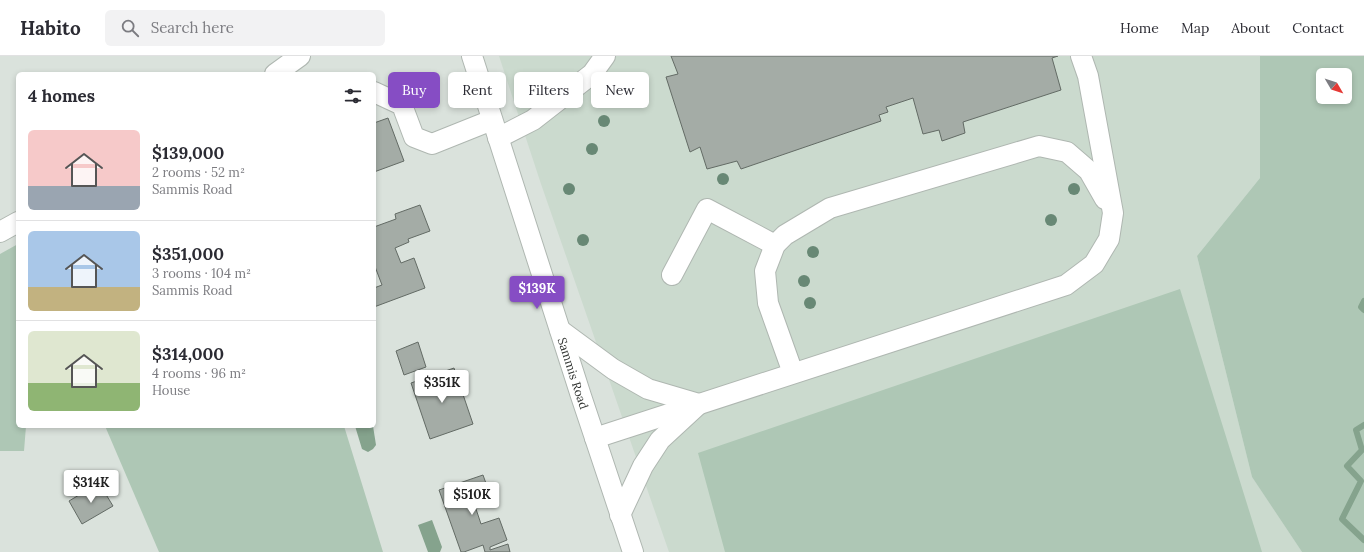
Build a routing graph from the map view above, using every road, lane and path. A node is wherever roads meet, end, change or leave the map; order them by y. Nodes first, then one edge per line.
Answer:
1 (300, 56) edge
2 (472, 56) edge
3 (605, 56) edge
4 (1081, 56) edge
5 (278, 72) edge
6 (376, 93) edge
7 (495, 129) junction
8 (1113, 213) junction
9 (16, 223) edge
10 (0, 232) edge
11 (775, 245) junction
12 (672, 275) dead end
13 (560, 330) junction
14 (793, 373) junction
15 (699, 404) junction
16 (595, 438) junction
17 (620, 515) junction
18 (633, 552) edge

1 - 5 street
2 - 7 street, Sammis Road
3 - 7 street
4 - 8 street
6 - 7 street
7 - 13 street, Sammis Road
8 - 11 street
8 - 14 street
9 - 10 street
11 - 12 street
11 - 14 street
13 - 15 street
13 - 16 street, Sammis Road
14 - 15 street
15 - 16 street
15 - 17 street
16 - 17 street, Sammis Road
17 - 18 street, Sammis Road

